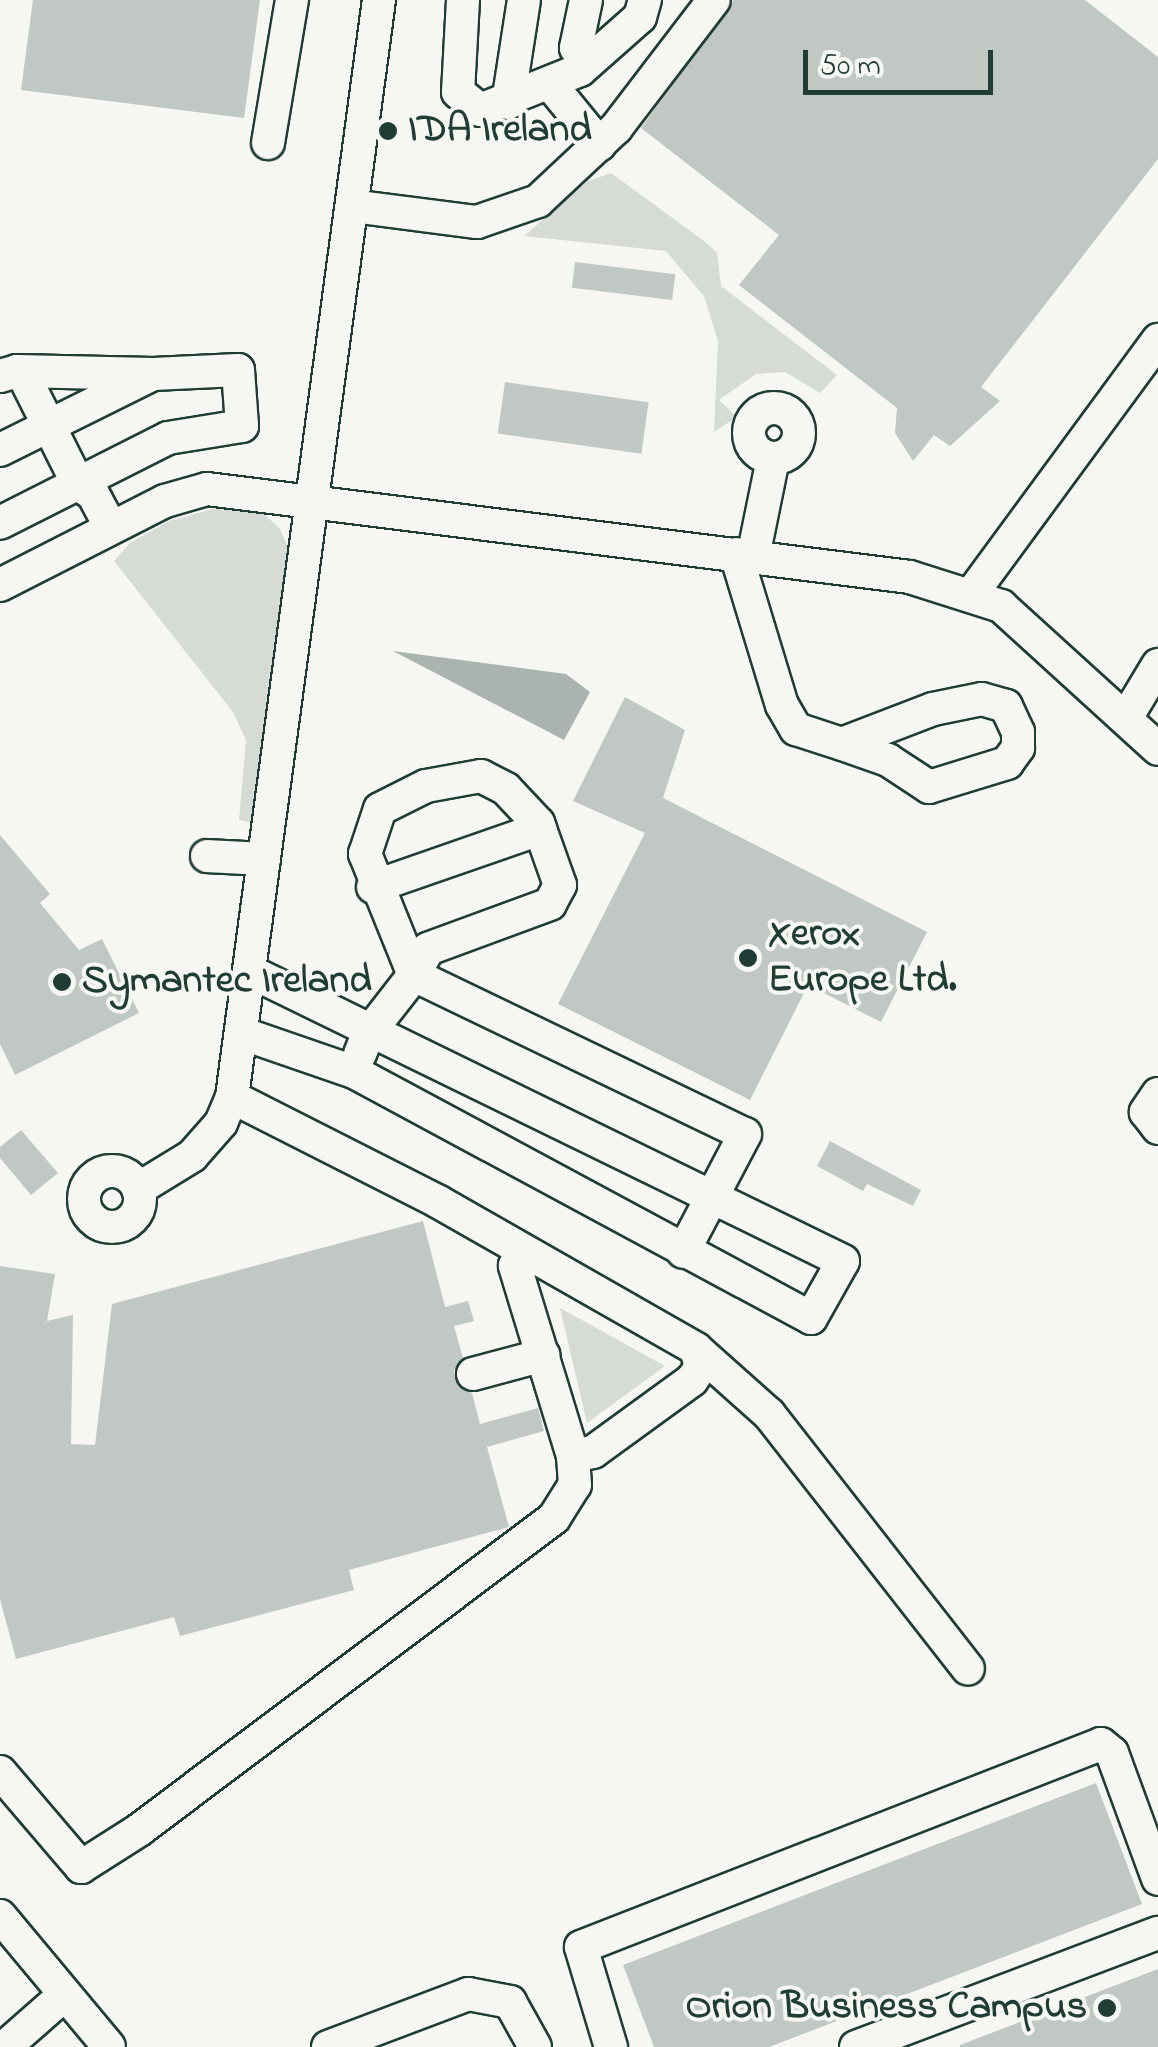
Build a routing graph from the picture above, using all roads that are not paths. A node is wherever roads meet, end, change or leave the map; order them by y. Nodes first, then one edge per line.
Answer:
1 (292, 0) edge
2 (380, 0) edge
3 (463, 0) edge
4 (524, 0) edge
5 (586, 0) edge
6 (645, 0) edge
7 (714, 0) edge
8 (588, 63) junction
9 (551, 85) junction
10 (508, 103) junction
11 (268, 143) dead end
12 (600, 145) junction
13 (352, 206) junction
14 (1158, 340) edge
15 (9, 373) edge
16 (153, 374) junction
17 (49, 425) junction
18 (0, 450) edge
19 (773, 459) dead end
20 (78, 484) junction
21 (313, 500) junction
22 (0, 523) edge
23 (102, 533) junction
24 (745, 556) junction
25 (0, 585) edge
26 (973, 592) junction
27 (1158, 665) edge
28 (1126, 718) junction
29 (842, 744) junction
30 (1158, 749) edge
31 (540, 829) junction
32 (207, 856) dead end
33 (264, 858) junction
34 (373, 887) junction
35 (251, 972) junction
36 (414, 975) junction
37 (244, 1034) junction
38 (368, 1034) junction
39 (354, 1072) junction
40 (1158, 1094) edge
41 (232, 1097) junction
42 (1158, 1128) edge
43 (138, 1189) dead end
44 (710, 1195) junction
45 (521, 1250) junction
46 (683, 1252) junction
47 (696, 1350) junction
48 (544, 1355) junction
49 (473, 1374) dead end
50 (574, 1456) junction
51 (968, 1669) dead end
52 (0, 1772) edge
53 (1158, 1879) edge
54 (0, 1916) edge
55 (1158, 1933) edge
56 (62, 1997) junction
57 (5, 2047) edge
58 (108, 2047) edge
59 (328, 2047) edge
60 (535, 2047) edge
61 (612, 2047) edge
62 (856, 2047) edge

1 - 11 street
2 - 13 street
3 - 10 street
4 - 10 street
5 - 8 street
6 - 8 street
7 - 12 street
8 - 9 street
9 - 10 street
9 - 12 street
12 - 13 street
13 - 21 street
14 - 26 street
15 - 16 street
15 - 17 street
16 - 17 street
16 - 20 street
17 - 18 street
17 - 20 street
19 - 24 street
20 - 22 street
20 - 23 street
21 - 23 street
21 - 24 street
21 - 33 street
23 - 25 street
24 - 26 street
24 - 29 street
26 - 28 street
27 - 28 street
28 - 30 street
29 - 29 street
31 - 34 street
31 - 34 street
31 - 36 street
32 - 33 street
33 - 35 street
34 - 36 street
35 - 37 street
35 - 38 street
36 - 38 street
36 - 44 street
37 - 39 street
37 - 41 street
38 - 39 street
38 - 44 street
39 - 46 street
40 - 42 street
41 - 43 street
41 - 45 street
44 - 46 street
44 - 46 street
45 - 47 street
45 - 48 street
47 - 50 street
47 - 51 street
48 - 49 street
48 - 50 street
50 - 52 street
53 - 61 street
54 - 56 street
55 - 62 street
56 - 57 street
56 - 58 street
59 - 60 street

